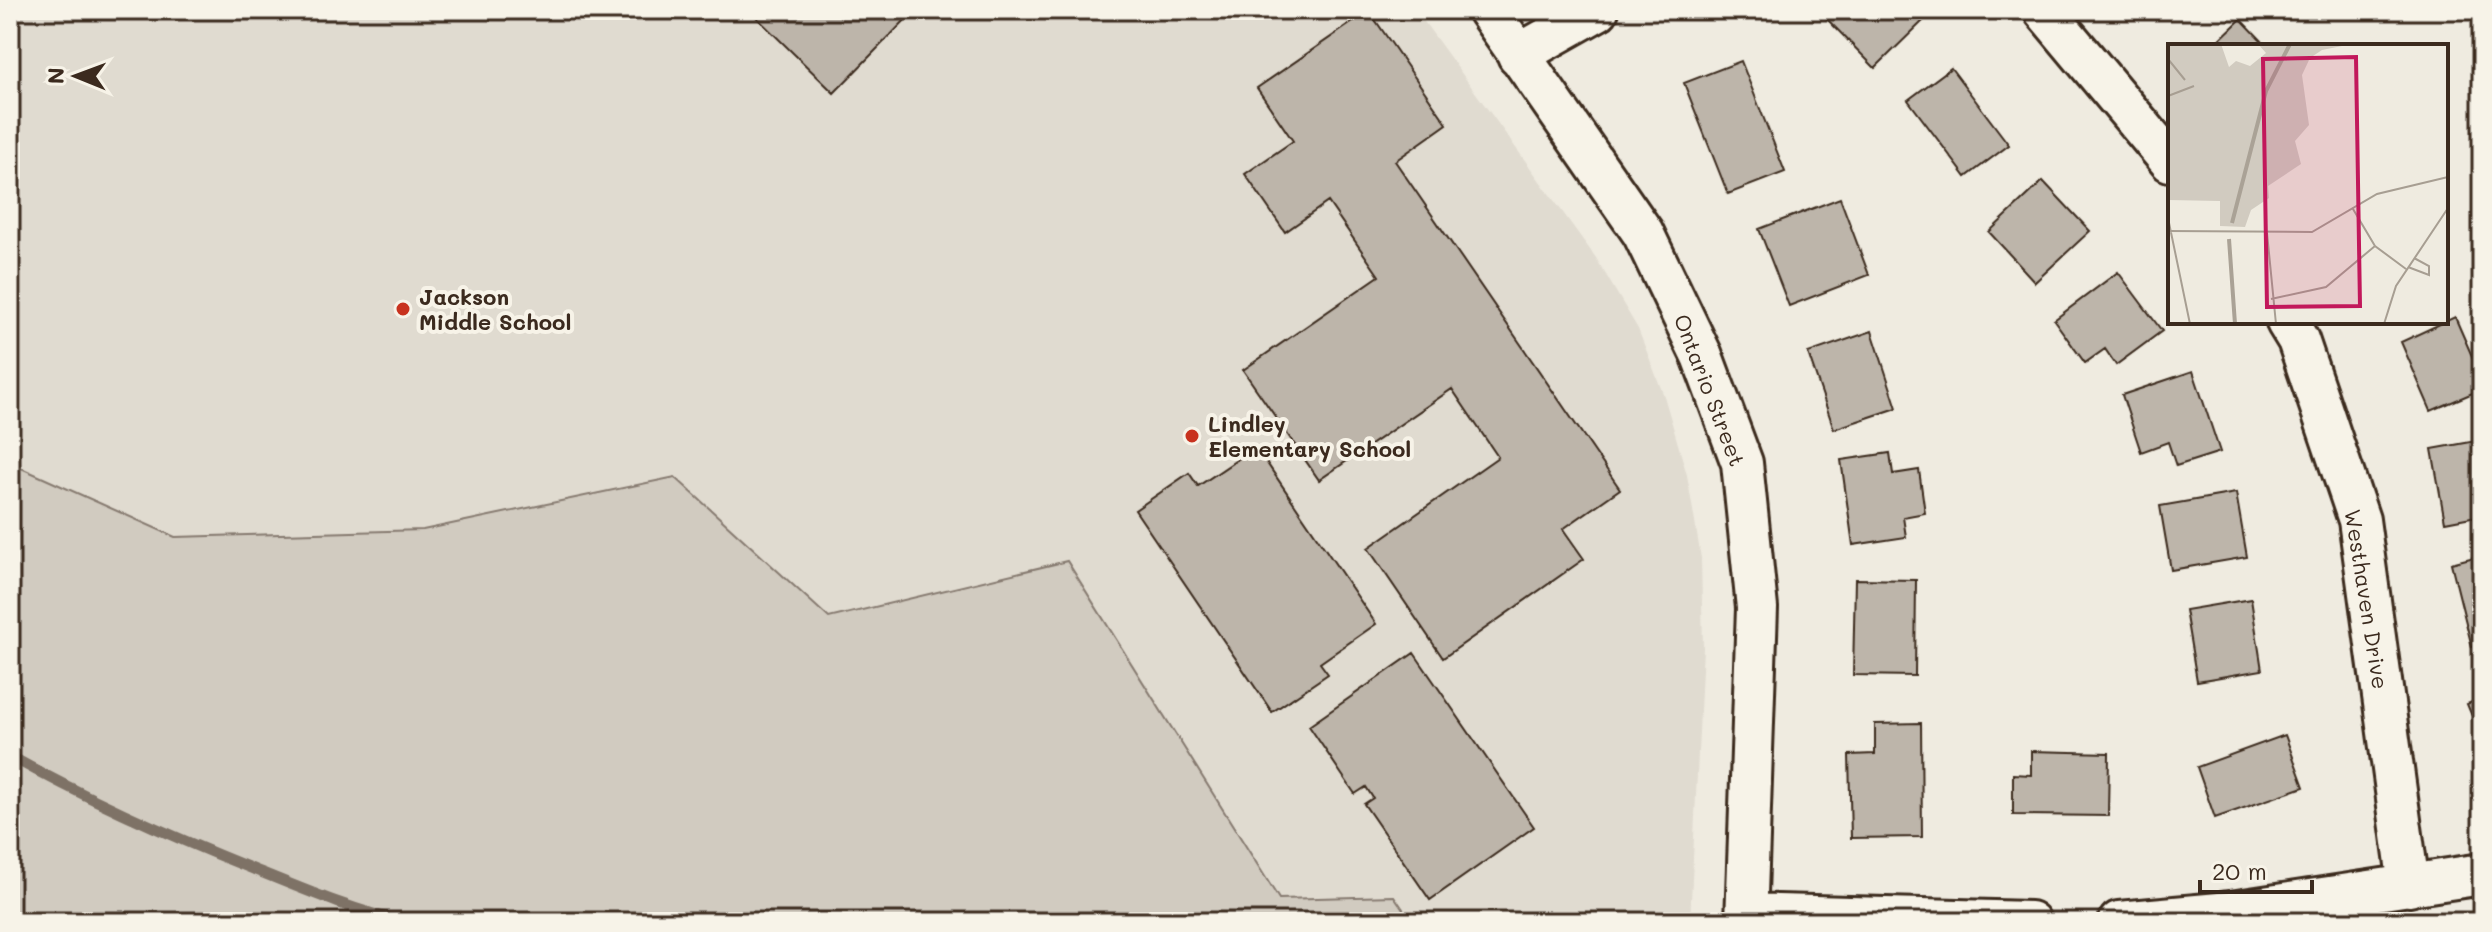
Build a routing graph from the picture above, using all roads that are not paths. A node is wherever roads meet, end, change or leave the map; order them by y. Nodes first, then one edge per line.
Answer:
1 (1488, 10) edge
2 (1598, 10) edge
3 (2044, 10) edge
4 (1518, 55) junction
5 (2168, 159) edge
6 (2288, 324) edge
7 (2482, 874) edge
8 (2409, 886) junction
9 (1746, 918) edge
10 (2030, 922) edge
11 (2119, 922) edge

1 - 4 street, Ontario Street
2 - 4 street
3 - 5 street
4 - 9 street, Ontario Street
6 - 8 street, Westhaven Drive
7 - 8 street
8 - 11 street
9 - 10 street

